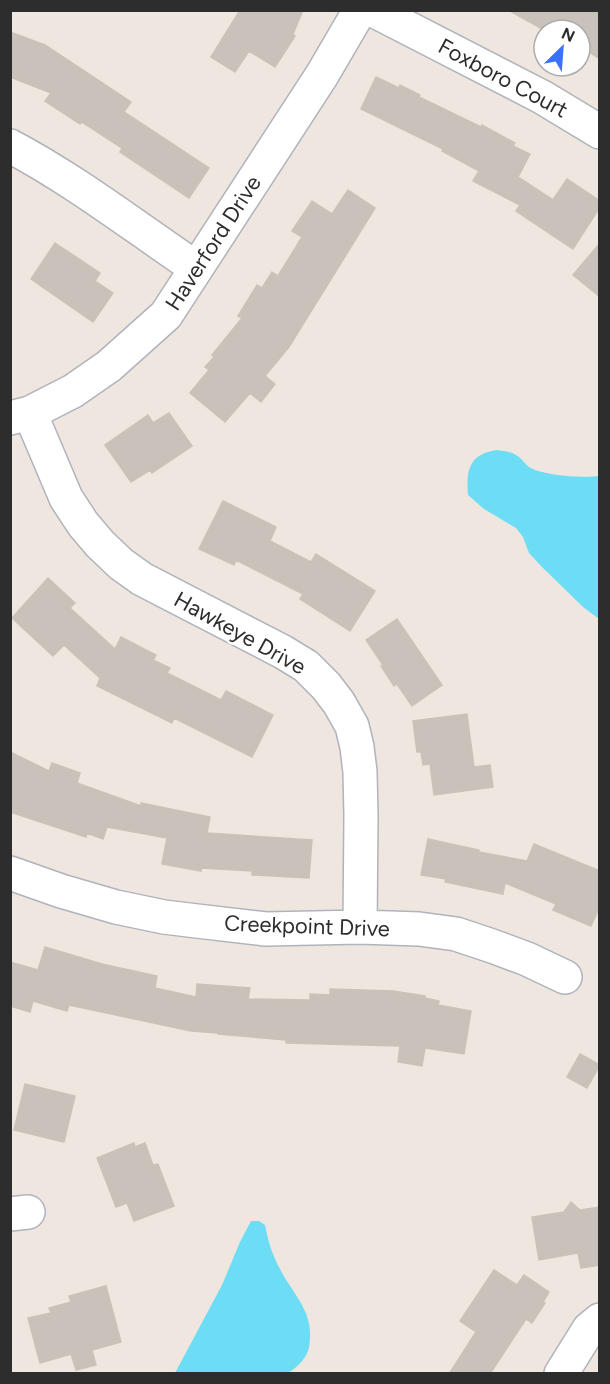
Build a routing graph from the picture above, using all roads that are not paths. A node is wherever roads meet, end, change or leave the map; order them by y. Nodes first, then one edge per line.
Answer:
1 (360, 10) edge
2 (373, 10) edge
3 (600, 132) edge
4 (10, 146) edge
5 (196, 268) junction
6 (20, 416) edge
7 (10, 873) edge
8 (360, 927) junction
9 (565, 977) dead end
10 (600, 1320) edge
11 (561, 1374) edge

1 - 5 street, Haverford Drive
2 - 3 street, Foxboro Court
4 - 5 street
5 - 6 street, Haverford Drive
6 - 8 street, Hawkeye Drive
7 - 8 street, Creekpoint Drive
8 - 9 street, Creekpoint Drive
10 - 11 street

